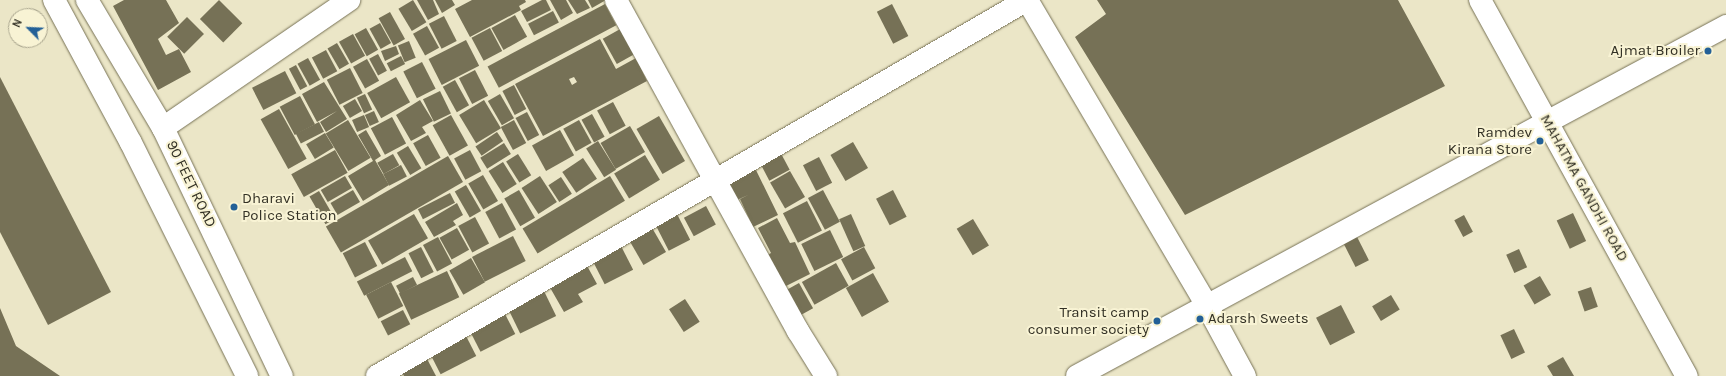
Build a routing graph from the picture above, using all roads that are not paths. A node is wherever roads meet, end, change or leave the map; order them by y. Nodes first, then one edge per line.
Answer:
1 (54, 0) edge
2 (87, 0) edge
3 (349, 0) edge
4 (616, 0) edge
5 (1027, 0) edge
6 (1480, 0) edge
7 (1726, 26) edge
8 (1548, 122) junction
9 (163, 128) junction
10 (715, 180) junction
11 (194, 191) junction
12 (162, 204) junction
13 (1206, 304) junction
14 (262, 333) junction
15 (232, 347) junction
16 (247, 376) edge
17 (282, 376) edge
18 (377, 376) edge
19 (826, 376) edge
20 (1076, 376) edge
21 (1245, 376) edge
22 (1687, 376) edge

1 - 12 street
2 - 9 street, 90 FEET ROAD
3 - 9 street
4 - 10 street
5 - 10 street
5 - 13 street
6 - 8 street, MAHATMA GANDHI ROAD
7 - 8 street
8 - 13 street
8 - 22 street, MAHATMA GANDHI ROAD
9 - 11 street, 90 FEET ROAD
10 - 18 street
10 - 19 street
11 - 12 street
11 - 14 street, 90 FEET ROAD
12 - 15 street
13 - 20 street
13 - 21 street
14 - 15 street
14 - 17 street, 90 FEET ROAD
15 - 16 street

